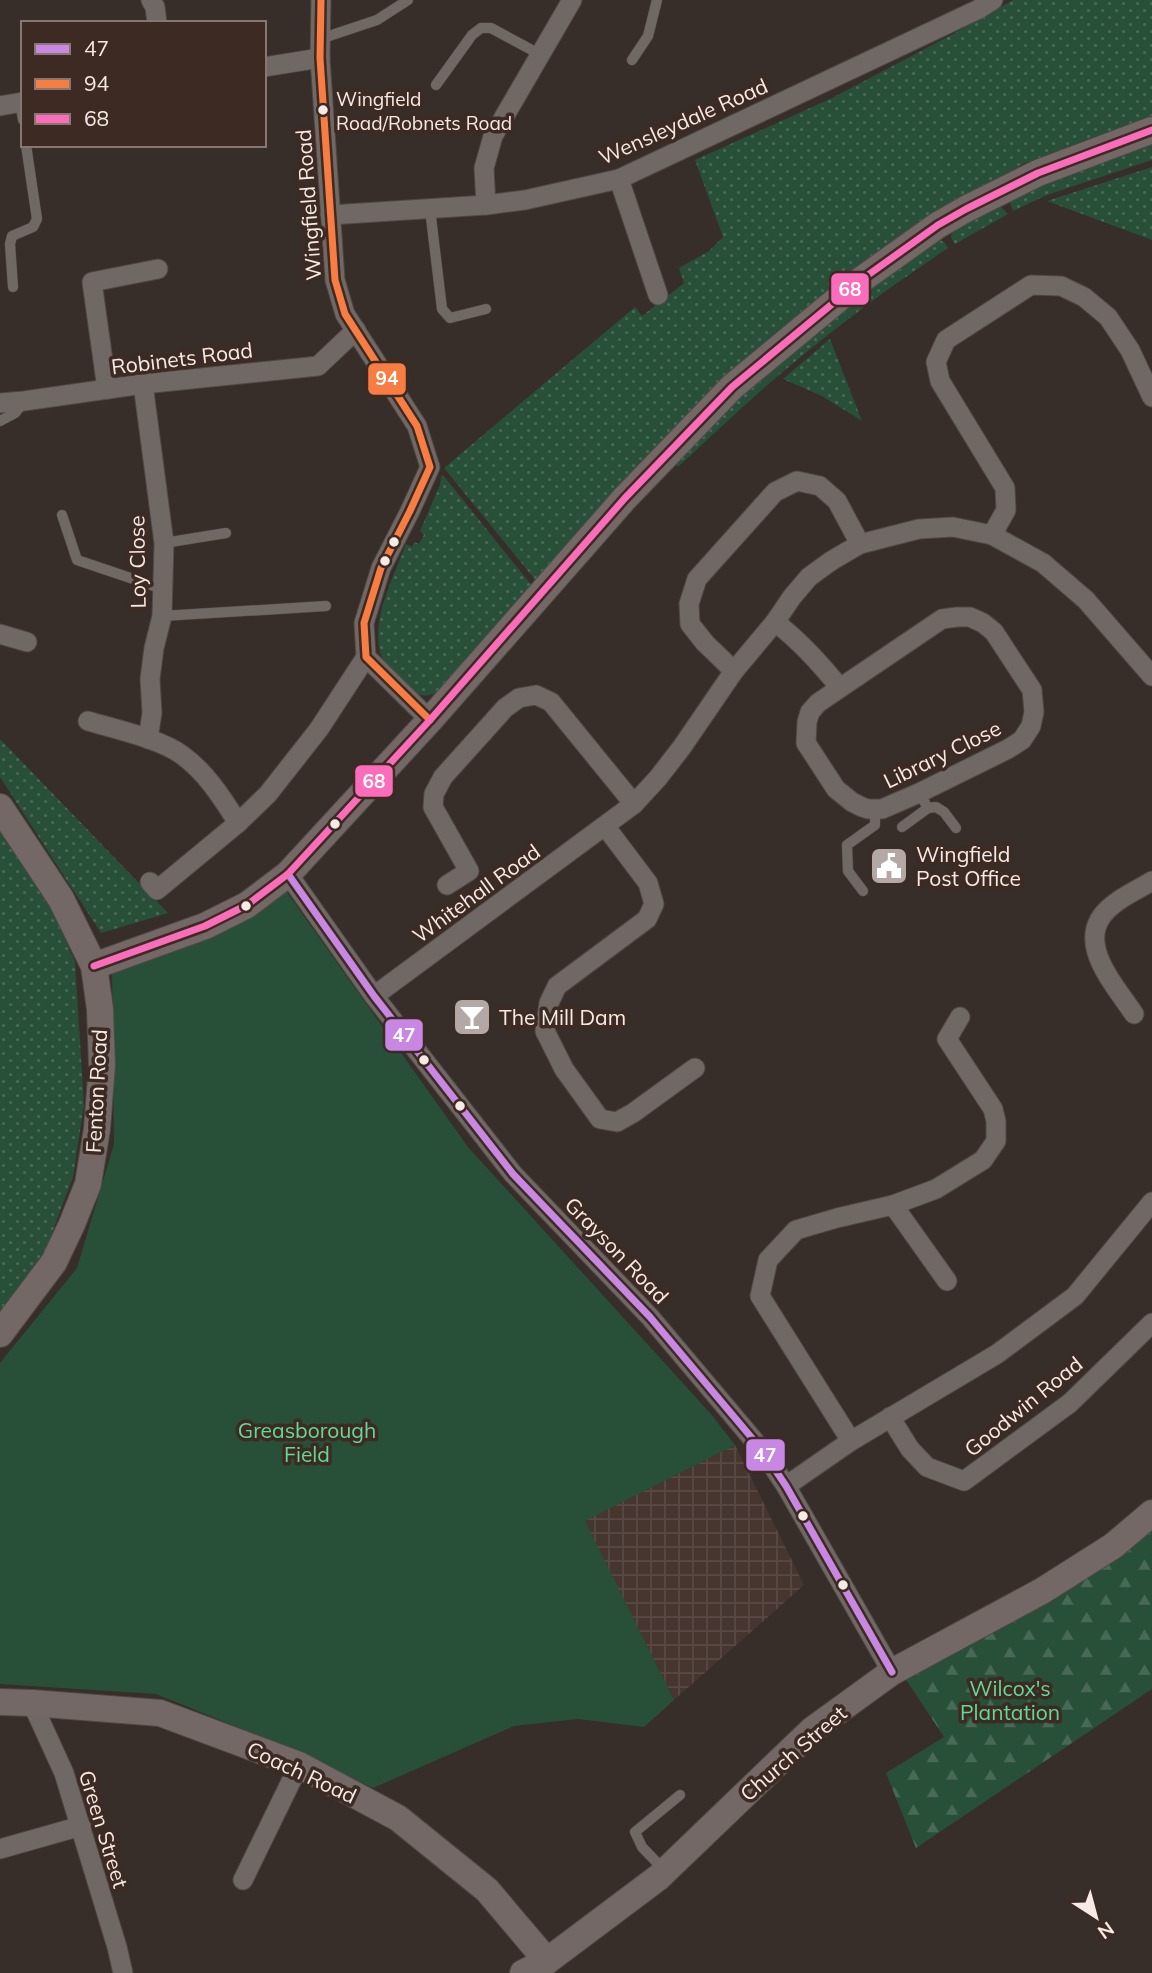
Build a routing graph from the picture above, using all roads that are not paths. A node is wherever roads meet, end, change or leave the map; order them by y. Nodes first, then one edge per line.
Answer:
1 (151, 0) edge
2 (321, 0) edge
3 (408, 0) edge
4 (572, 0) edge
5 (657, 0) edge
6 (993, 0) edge
7 (157, 21) edge
8 (320, 48) junction
9 (541, 55) junction
10 (632, 60) dead end
11 (266, 66) edge
12 (436, 85) dead end
13 (0, 106) edge
14 (21, 108) edge
15 (1152, 130) edge
16 (26, 147) edge
17 (619, 179) junction
18 (486, 205) junction
19 (430, 209) junction
20 (330, 215) junction
21 (158, 269) dead end
22 (13, 287) dead end
23 (658, 295) dead end
24 (486, 309) dead end
25 (356, 330) junction
26 (144, 384) junction
27 (107, 389) junction
28 (1152, 397) edge
29 (8, 400) edge
30 (0, 421) edge
31 (62, 514) dead end
32 (226, 533) dead end
33 (992, 535) junction
34 (164, 544) junction
35 (860, 544) junction
36 (164, 589) junction
37 (326, 606) dead end
38 (162, 616) junction
39 (775, 622) junction
40 (0, 634) edge
41 (27, 642) dead end
42 (366, 657) junction
43 (734, 671) junction
44 (1152, 676) edge
45 (840, 688) junction
46 (430, 720) junction
47 (88, 721) dead end
48 (148, 739) junction
49 (923, 800) junction
50 (634, 804) junction
51 (0, 807) edge
52 (875, 809) junction
53 (238, 823) junction
54 (605, 826) junction
55 (902, 827) dead end
56 (956, 828) dead end
57 (288, 874) junction
58 (1152, 881) edge
59 (150, 882) dead end
60 (447, 884) dead end
61 (863, 891) dead end
62 (94, 966) junction
63 (374, 996) junction
64 (1133, 1014) dead end
65 (960, 1017) dead end
66 (695, 1068) dead end
67 (894, 1205) junction
68 (1151, 1206) edge
69 (947, 1281) dead end
70 (1152, 1323) edge
71 (0, 1334) edge
72 (890, 1417) junction
73 (851, 1441) junction
74 (786, 1486) junction
75 (1152, 1513) edge
76 (892, 1672) junction
77 (0, 1702) edge
78 (32, 1703) junction
79 (299, 1765) junction
80 (681, 1795) dead end
81 (81, 1826) junction
82 (0, 1849) edge
83 (665, 1871) junction
84 (243, 1880) dead end
85 (550, 1964) junction
86 (122, 1973) edge
87 (523, 1973) edge

1 - 7 street
2 - 8 street, Wingfield Road
3 - 8 lane
4 - 9 street
5 - 10 lane
6 - 17 street, Wensleydale Road
8 - 11 street
8 - 20 street, Wingfield Road
9 - 12 lane
9 - 18 street
13 - 14 street
15 - 46 street
16 - 22 lane
17 - 18 street, Wensleydale Road
17 - 23 street
18 - 19 street, Wensleydale Road
19 - 20 street, Wensleydale Road
19 - 24 lane
20 - 25 street, Wingfield Road
21 - 27 street
25 - 26 street, Robinets Road
25 - 42 street, Wingfield Road
26 - 27 street, Robinets Road
26 - 34 street, Loy Close
27 - 29 street, Robinets Road
28 - 33 street
29 - 30 lane
31 - 36 lane
32 - 34 lane
33 - 35 street, Whitehall Road
33 - 44 street, Whitehall Road
34 - 36 street, Loy Close
35 - 39 street, Whitehall Road
35 - 43 street
36 - 38 street, Loy Close
37 - 38 lane
38 - 48 street, Loy Close
39 - 43 street, Whitehall Road
39 - 45 street
40 - 41 street
42 - 46 street
42 - 53 street
43 - 50 street, Whitehall Road
45 - 49 street, Library Close
45 - 52 street, Library Close
46 - 57 street
47 - 48 street
48 - 53 street
49 - 52 street, Library Close
49 - 55 lane
49 - 56 lane
50 - 54 street, Whitehall Road
50 - 60 street, Whitehall Road
51 - 62 street, Fenton Road
52 - 61 lane
53 - 59 street
54 - 63 street, Whitehall Road
54 - 66 street
57 - 62 street
57 - 63 street, Grayson Road
58 - 64 street
62 - 71 street, Fenton Road
63 - 74 street, Grayson Road
65 - 67 street
67 - 69 street
67 - 73 street
68 - 72 street
70 - 72 street, Goodwin Road
72 - 73 street
73 - 74 street
74 - 76 street, Grayson Road
75 - 76 street, Church Street
76 - 83 street, Church Street
77 - 78 street, Coach Road
78 - 79 street, Coach Road
78 - 81 street, Green Street
79 - 84 street
79 - 85 street, Coach Road
80 - 83 lane
81 - 82 street
81 - 86 street, Green Street
83 - 85 street, Church Street
85 - 87 street, Church Street

